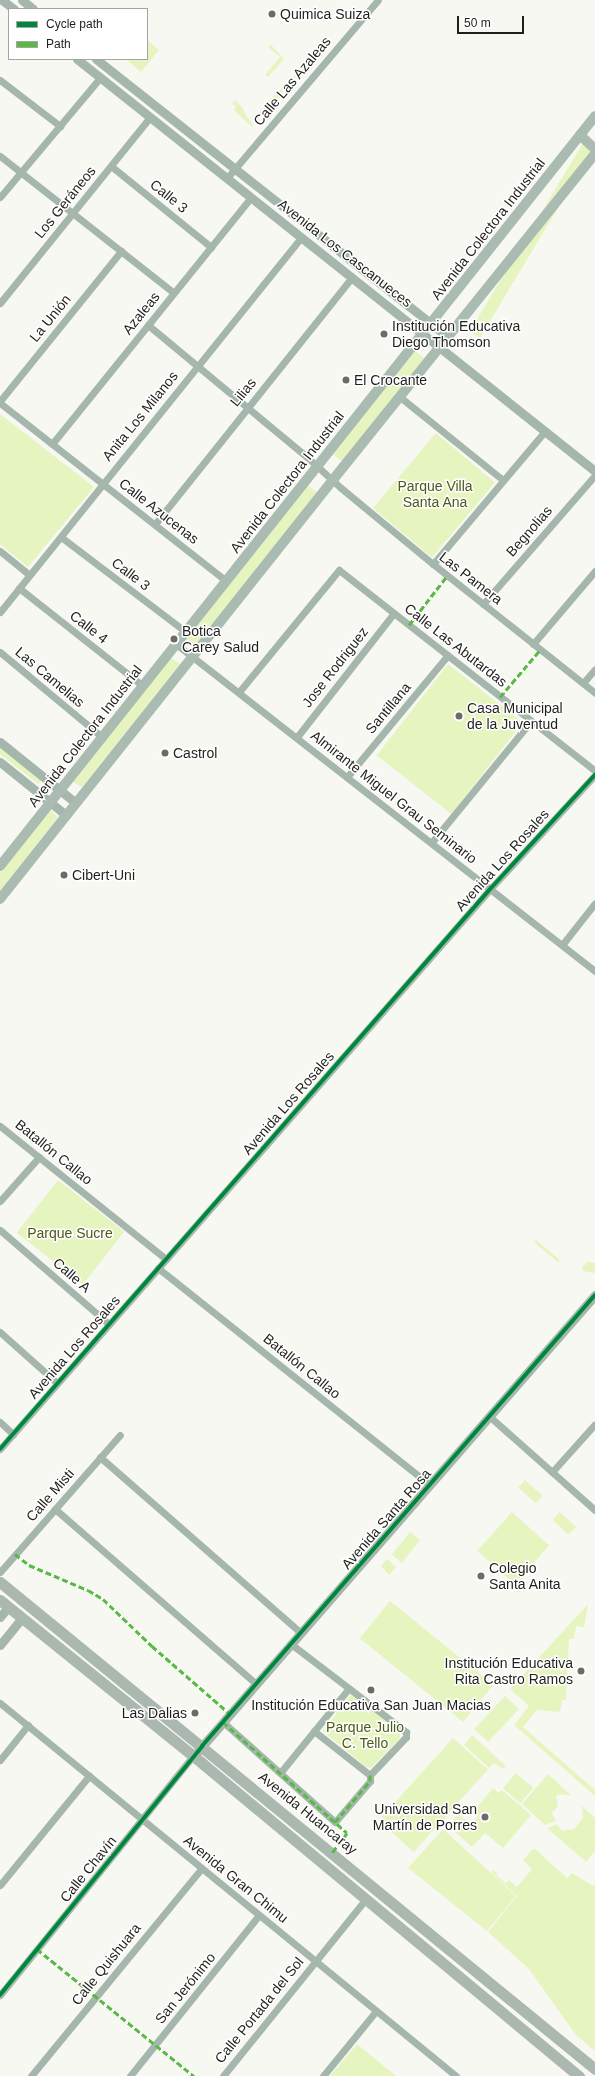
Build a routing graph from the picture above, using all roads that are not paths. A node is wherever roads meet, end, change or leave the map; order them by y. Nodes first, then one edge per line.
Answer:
1 (2, 0) edge
2 (22, 0) edge
3 (378, 0) edge
4 (13, 8) edge
5 (32, 8) edge
6 (78, 60) edge
7 (97, 60) edge
8 (100, 78) junction
9 (0, 80) edge
10 (595, 116) edge
11 (150, 117) junction
12 (60, 126) junction
13 (580, 135) junction
14 (595, 149) edge
15 (595, 154) edge
16 (0, 156) edge
17 (111, 166) junction
18 (235, 169) junction
19 (20, 172) junction
20 (227, 178) junction
21 (0, 197) edge
22 (251, 197) junction
23 (73, 213) junction
24 (302, 237) junction
25 (211, 247) junction
26 (121, 252) junction
27 (352, 277) junction
28 (174, 293) junction
29 (0, 303) edge
30 (431, 323) junction
31 (148, 325) junction
32 (423, 333) junction
33 (448, 337) junction
34 (440, 347) junction
35 (197, 366) junction
36 (400, 397) junction
37 (0, 402) edge
38 (247, 408) junction
39 (545, 431) junction
40 (52, 444) junction
41 (317, 466) junction
42 (595, 471) edge
43 (595, 475) edge
44 (503, 480) junction
45 (332, 481) junction
46 (103, 484) junction
47 (156, 524) junction
48 (61, 536) junction
49 (0, 551) edge
50 (433, 564) junction
51 (595, 571) edge
52 (30, 575) junction
53 (226, 581) junction
54 (19, 588) junction
55 (483, 604) junction
56 (0, 612) edge
57 (394, 613) junction
58 (186, 632) junction
59 (176, 644) junction
60 (533, 644) junction
61 (0, 652) edge
62 (448, 655) junction
63 (192, 656) junction
64 (595, 669) edge
65 (583, 683) junction
66 (143, 686) junction
67 (239, 692) junction
68 (595, 693) edge
69 (531, 721) junction
70 (102, 737) junction
71 (297, 737) junction
72 (0, 742) edge
73 (0, 762) edge
74 (595, 771) edge
75 (595, 775) edge
76 (347, 777) junction
77 (60, 790) junction
78 (51, 802) junction
79 (76, 802) junction
80 (66, 815) junction
81 (432, 842) junction
82 (2, 859) edge
83 (491, 888) junction
84 (0, 899) edge
85 (595, 903) edge
86 (562, 945) junction
87 (595, 971) edge
88 (0, 1126) edge
89 (38, 1157) junction
90 (0, 1201) edge
91 (0, 1230) edge
92 (166, 1259) junction
93 (158, 1268) junction
94 (595, 1295) edge
95 (109, 1324) junction
96 (0, 1332) edge
97 (57, 1384) junction
98 (489, 1416) junction
99 (0, 1422) edge
100 (595, 1424) edge
101 (13, 1434) junction
102 (120, 1435) dead end
103 (0, 1449) edge
104 (100, 1457) junction
105 (552, 1472) junction
106 (430, 1485) junction
107 (55, 1508) junction
108 (595, 1510) edge
109 (0, 1572) edge
110 (0, 1582) edge
111 (4, 1603) edge
112 (0, 1617) edge
113 (22, 1618) junction
114 (301, 1633) junction
115 (291, 1644) junction
116 (0, 1645) edge
117 (256, 1684) junction
118 (349, 1688) junction
119 (0, 1703) edge
120 (223, 1722) junction
121 (28, 1725) junction
122 (314, 1730) junction
123 (202, 1746) junction
124 (193, 1756) junction
125 (0, 1760) edge
126 (280, 1773) junction
127 (370, 1775) junction
128 (89, 1776) junction
129 (142, 1819) junction
130 (202, 1868) junction
131 (0, 1884) edge
132 (366, 1899) junction
133 (259, 1915) junction
134 (315, 1961) junction
135 (0, 1995) edge
136 (376, 2011) junction
137 (595, 2069) edge
138 (31, 2076) edge
139 (130, 2076) edge
140 (224, 2076) edge
141 (322, 2076) edge
142 (456, 2076) edge
143 (579, 2076) edge

1 - 4 street
2 - 5 street
3 - 18 street, Calle Las Azaleas
6 - 8 street, Avenida Los Cascanueces
7 - 18 street, Avenida Los Cascanueces
8 - 11 street, Avenida Los Cascanueces
8 - 12 street
9 - 12 street
10 - 13 main road, Avenida Colectora Industrial
11 - 17 street, Los Geráneos
11 - 20 street, Avenida Los Cascanueces
12 - 19 street
13 - 14 main road
13 - 30 main road, Avenida Colectora Industrial
15 - 33 main road
16 - 19 street
17 - 23 street, Los Geráneos
17 - 25 street, Calle 3
18 - 20 street, Calle Las Azaleas
18 - 30 street, Avenida Los Cascanueces
19 - 21 street
19 - 23 street
20 - 22 street, Avenida Los Cascanueces
22 - 24 street, Avenida Los Cascanueces
22 - 25 street, Azaleas
23 - 26 street
23 - 29 street, Los Geráneos
24 - 27 street, Avenida Los Cascanueces
24 - 35 street, Anita Los Milanos
25 - 28 street, Azaleas
26 - 28 street
26 - 37 street, La Unión
27 - 32 street, Avenida Los Cascanueces
27 - 38 street, Lilias
28 - 31 street, Azaleas
30 - 32 main road, Avenida Colectora Industrial
30 - 33 street, Avenida Los Cascanueces
31 - 35 street, Las Pamera
31 - 40 street, Azaleas
32 - 34 street, Avenida Los Cascanueces
32 - 41 main road, Avenida Colectora Industrial
33 - 34 main road
34 - 36 main road
34 - 39 street, Avenida Los Cascanueces
35 - 38 street, Las Pamera
35 - 46 street, Anita Los Milanos
36 - 44 street
36 - 45 main road
37 - 40 street, Calle Azucenas
38 - 41 street, Las Pamera
38 - 47 street, Lilias
39 - 42 street, Avenida Los Cascanueces
39 - 44 street
40 - 46 street, Calle Azucenas
41 - 45 street, Las Pamera
41 - 53 main road, Avenida Colectora Industrial
43 - 55 street, Begnolias
44 - 50 street
45 - 50 street, Las Pamera
45 - 63 main road
46 - 47 street, Calle Azucenas
46 - 48 street, Anita Los Milanos
47 - 53 street, Calle Azucenas
48 - 52 street, Anita Los Milanos
48 - 58 street, Calle 3
49 - 52 street
50 - 55 street, Las Pamera
51 - 60 street
52 - 54 street, Anita Los Milanos
53 - 58 main road, Avenida Colectora Industrial
54 - 56 street, Anita Los Milanos
54 - 66 street, Calle 4
55 - 60 street, Las Pamera
57 - 62 street, Calle Las Abutardas
57 - 67 street, Calle Las Abutardas
57 - 71 street, Jose Rodriguez
58 - 59 main road, Avenida Colectora Industrial
59 - 63 street, Almirante Miguel Grau Seminario
59 - 66 main road, Avenida Colectora Industrial
60 - 65 street, Las Pamera
61 - 70 street, Las Camelias
62 - 69 street, Calle Las Abutardas
62 - 76 street, Santillana
63 - 67 street, Almirante Miguel Grau Seminario
63 - 79 main road
64 - 65 street
65 - 68 street, Las Pamera
66 - 70 main road, Avenida Colectora Industrial
67 - 71 street, Almirante Miguel Grau Seminario
69 - 74 street, Calle Las Abutardas
69 - 81 street
70 - 77 main road, Avenida Colectora Industrial
71 - 76 street, Almirante Miguel Grau Seminario
72 - 77 street
73 - 78 street
75 - 83 street, Avenida Los Rosales
76 - 81 street, Almirante Miguel Grau Seminario
77 - 78 main road, Avenida Colectora Industrial
77 - 79 street
78 - 80 street
78 - 82 main road, Avenida Colectora Industrial
79 - 80 main road
80 - 84 main road
81 - 83 street, Almirante Miguel Grau Seminario
83 - 86 street, Almirante Miguel Grau Seminario
83 - 92 street, Avenida Los Rosales
85 - 86 street
86 - 87 street, Almirante Miguel Grau Seminario
88 - 89 street, Batallón Callao
89 - 90 street
89 - 92 street, Batallón Callao
91 - 95 street, Calle A
92 - 93 street, Avenida Los Rosales
93 - 95 street, Avenida Los Rosales
93 - 106 street, Batallón Callao
94 - 98 street, Avenida Santa Rosa
95 - 97 street, Avenida Los Rosales
96 - 97 street
97 - 101 street, Avenida Los Rosales
98 - 105 street
98 - 106 street, Avenida Santa Rosa
99 - 101 street
100 - 105 street
101 - 103 street, Avenida Los Rosales
102 - 104 street, Calle Misti
104 - 107 street, Calle Misti
104 - 114 street
105 - 108 street
106 - 114 street, Avenida Santa Rosa
107 - 109 street, Calle Misti
107 - 117 street
110 - 123 main road, Avenida Huancaray
111 - 112 street
111 - 113 main road, Avenida Huancaray
113 - 116 street
113 - 124 main road, Avenida Huancaray
114 - 115 street, Avenida Santa Rosa
115 - 117 street, Avenida Santa Rosa
115 - 118 street
117 - 120 street, Avenida Santa Rosa
118 - 122 street
118 - 127 street
119 - 121 street, Avenida Gran Chimu
120 - 123 street, Avenida Santa Rosa
120 - 126 street
121 - 125 street
121 - 128 street, Avenida Gran Chimu
122 - 126 street
122 - 127 street
123 - 124 street, Avenida Santa Rosa
123 - 137 main road, Avenida Huancaray
124 - 129 street, Calle Chavín
124 - 132 main road, Avenida Huancaray
126 - 127 street
128 - 129 street, Avenida Gran Chimu
128 - 131 street
129 - 130 street, Avenida Gran Chimu
129 - 135 street, Calle Chavín
130 - 133 street, Avenida Gran Chimu
130 - 138 street, Calle Quishuara
132 - 134 street, Calle Portada del Sol
132 - 143 main road, Avenida Huancaray
133 - 134 street, Avenida Gran Chimu
133 - 139 street, San Jerónimo
134 - 136 street, Avenida Gran Chimu
134 - 140 street, Calle Portada del Sol
136 - 141 street
136 - 142 street, Avenida Gran Chimu

